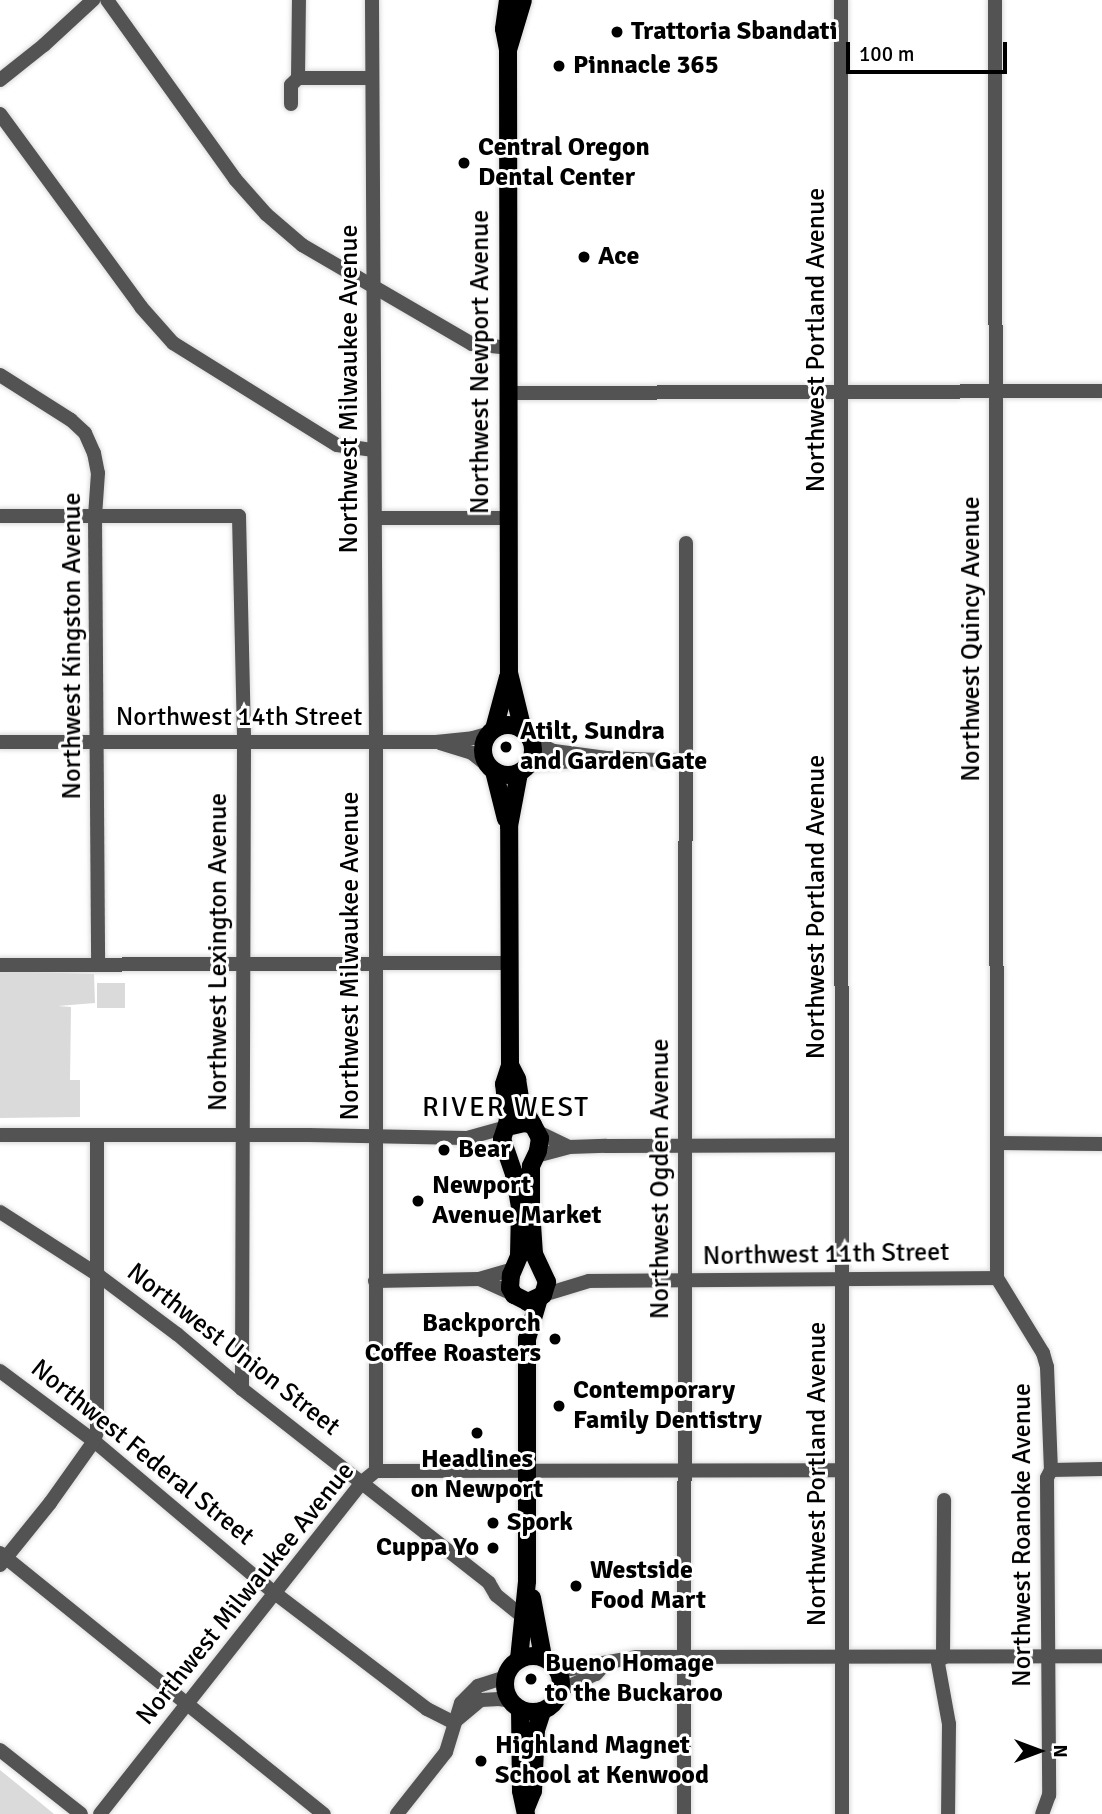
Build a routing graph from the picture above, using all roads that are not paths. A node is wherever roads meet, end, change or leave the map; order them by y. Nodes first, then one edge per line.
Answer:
1 (93, 0) edge
2 (107, 0) edge
3 (299, 0) edge
4 (372, 0) edge
5 (508, 0) edge
6 (523, 0) edge
7 (841, 0) edge
8 (995, 0) edge
9 (508, 50) junction
10 (298, 78) junction
11 (372, 78) junction
12 (0, 80) edge
13 (290, 104) dead end
14 (0, 114) edge
15 (375, 285) junction
16 (508, 348) junction
17 (0, 375) edge
18 (996, 390) junction
19 (841, 391) junction
20 (1102, 391) edge
21 (508, 393) junction
22 (374, 450) junction
23 (0, 516) edge
24 (95, 516) junction
25 (375, 518) junction
26 (508, 518) junction
27 (686, 543) dead end
28 (509, 673) junction
29 (492, 731) junction
30 (527, 735) junction
31 (244, 741) junction
32 (436, 741) junction
33 (0, 742) edge
34 (96, 742) junction
35 (376, 742) junction
36 (607, 758) junction
37 (685, 761) junction
38 (492, 769) junction
39 (522, 770) junction
40 (509, 826) junction
41 (508, 963) junction
42 (98, 964) junction
43 (244, 964) junction
44 (375, 964) junction
45 (0, 965) edge
46 (510, 1065) junction
47 (507, 1127) junction
48 (535, 1128) junction
49 (0, 1135) edge
50 (96, 1135) junction
51 (242, 1135) junction
52 (375, 1136) junction
53 (478, 1137) junction
54 (997, 1143) junction
55 (1102, 1144) edge
56 (686, 1145) junction
57 (842, 1145) junction
58 (569, 1147) junction
59 (507, 1158) junction
60 (534, 1158) junction
61 (0, 1212) edge
62 (515, 1267) junction
63 (541, 1269) junction
64 (99, 1275) junction
65 (842, 1278) junction
66 (997, 1278) junction
67 (479, 1279) junction
68 (375, 1280) junction
69 (685, 1281) junction
70 (572, 1284) junction
71 (515, 1295) junction
72 (541, 1297) junction
73 (527, 1339) junction
74 (0, 1371) edge
75 (242, 1390) junction
76 (94, 1441) junction
77 (1102, 1469) edge
78 (527, 1470) junction
79 (684, 1470) junction
80 (842, 1470) junction
81 (1051, 1470) junction
82 (376, 1471) junction
83 (361, 1483) junction
84 (944, 1500) dead end
85 (2, 1559) edge
86 (527, 1581) junction
87 (276, 1594) junction
88 (523, 1617) junction
89 (684, 1656) junction
90 (1047, 1656) junction
91 (1102, 1656) edge
92 (843, 1658) junction
93 (940, 1658) junction
94 (519, 1659) junction
95 (550, 1662) junction
96 (605, 1664) junction
97 (506, 1677) junction
98 (561, 1690) junction
99 (516, 1705) junction
100 (187, 1706) junction
101 (542, 1711) junction
102 (455, 1723) junction
103 (0, 1750) edge
104 (1044, 1810) edge
105 (526, 1811) edge
106 (81, 1814) edge
107 (100, 1814) edge
108 (324, 1814) edge
109 (397, 1814) edge
110 (684, 1814) edge
111 (842, 1814) edge
112 (948, 1814) edge

1 - 12 street
2 - 15 street
3 - 10 street
4 - 11 street, Northwest Milwaukee Avenue
5 - 9 main road, Northwest Newport Avenue
6 - 9 main road, Northwest Newport Avenue
7 - 19 street, Northwest Portland Avenue
8 - 18 street, Northwest Quincy Avenue
9 - 16 main road, Northwest Newport Avenue
10 - 11 street
10 - 13 street
11 - 15 street, Northwest Milwaukee Avenue
14 - 22 street
15 - 16 street
15 - 22 street, Northwest Milwaukee Avenue
16 - 21 main road, Northwest Newport Avenue
17 - 24 street, Northwest Kingston Avenue
18 - 19 street
18 - 20 street
18 - 54 street, Northwest Quincy Avenue
19 - 21 street
19 - 57 street, Northwest Portland Avenue
21 - 26 main road, Northwest Newport Avenue
22 - 25 street, Northwest Milwaukee Avenue
23 - 24 street
24 - 31 street, Northwest Lexington Avenue
24 - 34 street, Northwest Kingston Avenue
25 - 26 street
25 - 35 street, Northwest Milwaukee Avenue
26 - 28 main road, Northwest Newport Avenue
27 - 37 street, Northwest Ogden Avenue
28 - 29 main road, Northwest Newport Avenue
28 - 30 main road, Northwest Newport Avenue
29 - 30 main road
29 - 32 street, Northwest 14th Street
29 - 38 main road
30 - 36 street
30 - 39 main road
31 - 34 street, Northwest 14th Street
31 - 35 street, Northwest 14th Street
31 - 43 street, Northwest Lexington Avenue
32 - 35 street, Northwest 14th Street
32 - 38 street, Northwest 14th Street
33 - 34 street, Northwest 14th Street
34 - 42 street, Northwest Kingston Avenue
35 - 44 street, Northwest Milwaukee Avenue
36 - 37 street
36 - 39 street
37 - 56 street, Northwest Ogden Avenue
38 - 39 main road
38 - 40 main road
39 - 40 main road
40 - 41 main road
41 - 44 street
41 - 46 main road
42 - 43 street
42 - 45 street
43 - 44 street
43 - 51 street, Northwest Lexington Avenue
44 - 52 street, Northwest Milwaukee Avenue
46 - 47 main road
46 - 48 main road
47 - 48 main road
47 - 53 street
47 - 59 main road
48 - 58 street
48 - 60 main road
49 - 50 street
50 - 51 street
50 - 64 street
51 - 52 street
51 - 75 street, Northwest Lexington Avenue
52 - 53 street
52 - 68 street, Northwest Milwaukee Avenue
53 - 59 street
54 - 55 street
54 - 66 street, Northwest Quincy Avenue
56 - 57 street
56 - 58 street
56 - 69 street, Northwest Ogden Avenue
57 - 65 street, Northwest Portland Avenue
58 - 60 street
59 - 62 main road
60 - 63 main road
61 - 64 street, Northwest Union Street
62 - 67 street
62 - 71 main road
63 - 70 street, Northwest 11th Street
63 - 72 main road
64 - 75 street, Northwest Union Street
64 - 76 street
65 - 66 street, Northwest 11th Street
65 - 69 street, Northwest 11th Street
65 - 80 street, Northwest Portland Avenue
66 - 81 street, Northwest Roanoke Avenue
67 - 68 street
67 - 71 street
68 - 82 street, Northwest Milwaukee Avenue
69 - 70 street, Northwest 11th Street
69 - 79 street, Northwest Ogden Avenue
70 - 72 street, Northwest 11th Street
71 - 72 main road
71 - 73 main road
72 - 73 main road
73 - 78 main road
74 - 76 street, Northwest Federal Street
75 - 83 street, Northwest Union Street
76 - 85 street
76 - 87 street, Northwest Federal Street
77 - 81 street
78 - 79 street
78 - 82 street
78 - 86 main road
79 - 80 street
79 - 89 street, Northwest Ogden Avenue
80 - 92 street, Northwest Portland Avenue
81 - 90 street, Northwest Roanoke Avenue
82 - 83 street, Northwest Milwaukee Avenue
83 - 87 street, Northwest Milwaukee Avenue
83 - 88 street, Northwest Union Street
84 - 93 street
85 - 100 street
86 - 88 main road
86 - 95 main road
87 - 100 street, Northwest Milwaukee Avenue
87 - 102 street, Northwest Federal Street
88 - 94 main road
89 - 92 street
89 - 96 street
89 - 110 street, Northwest Ogden Avenue
90 - 91 street
90 - 93 street
90 - 104 street, Northwest Roanoke Avenue
92 - 93 street
92 - 111 street, Northwest Portland Avenue
93 - 112 street
94 - 95 main road
94 - 97 main road
95 - 96 street
95 - 98 main road
96 - 98 street
97 - 99 main road
97 - 102 street
98 - 101 main road
99 - 101 main road
99 - 102 street
99 - 105 main road
100 - 107 street, Northwest Milwaukee Avenue
100 - 108 street
101 - 105 main road
102 - 109 street
103 - 106 street

